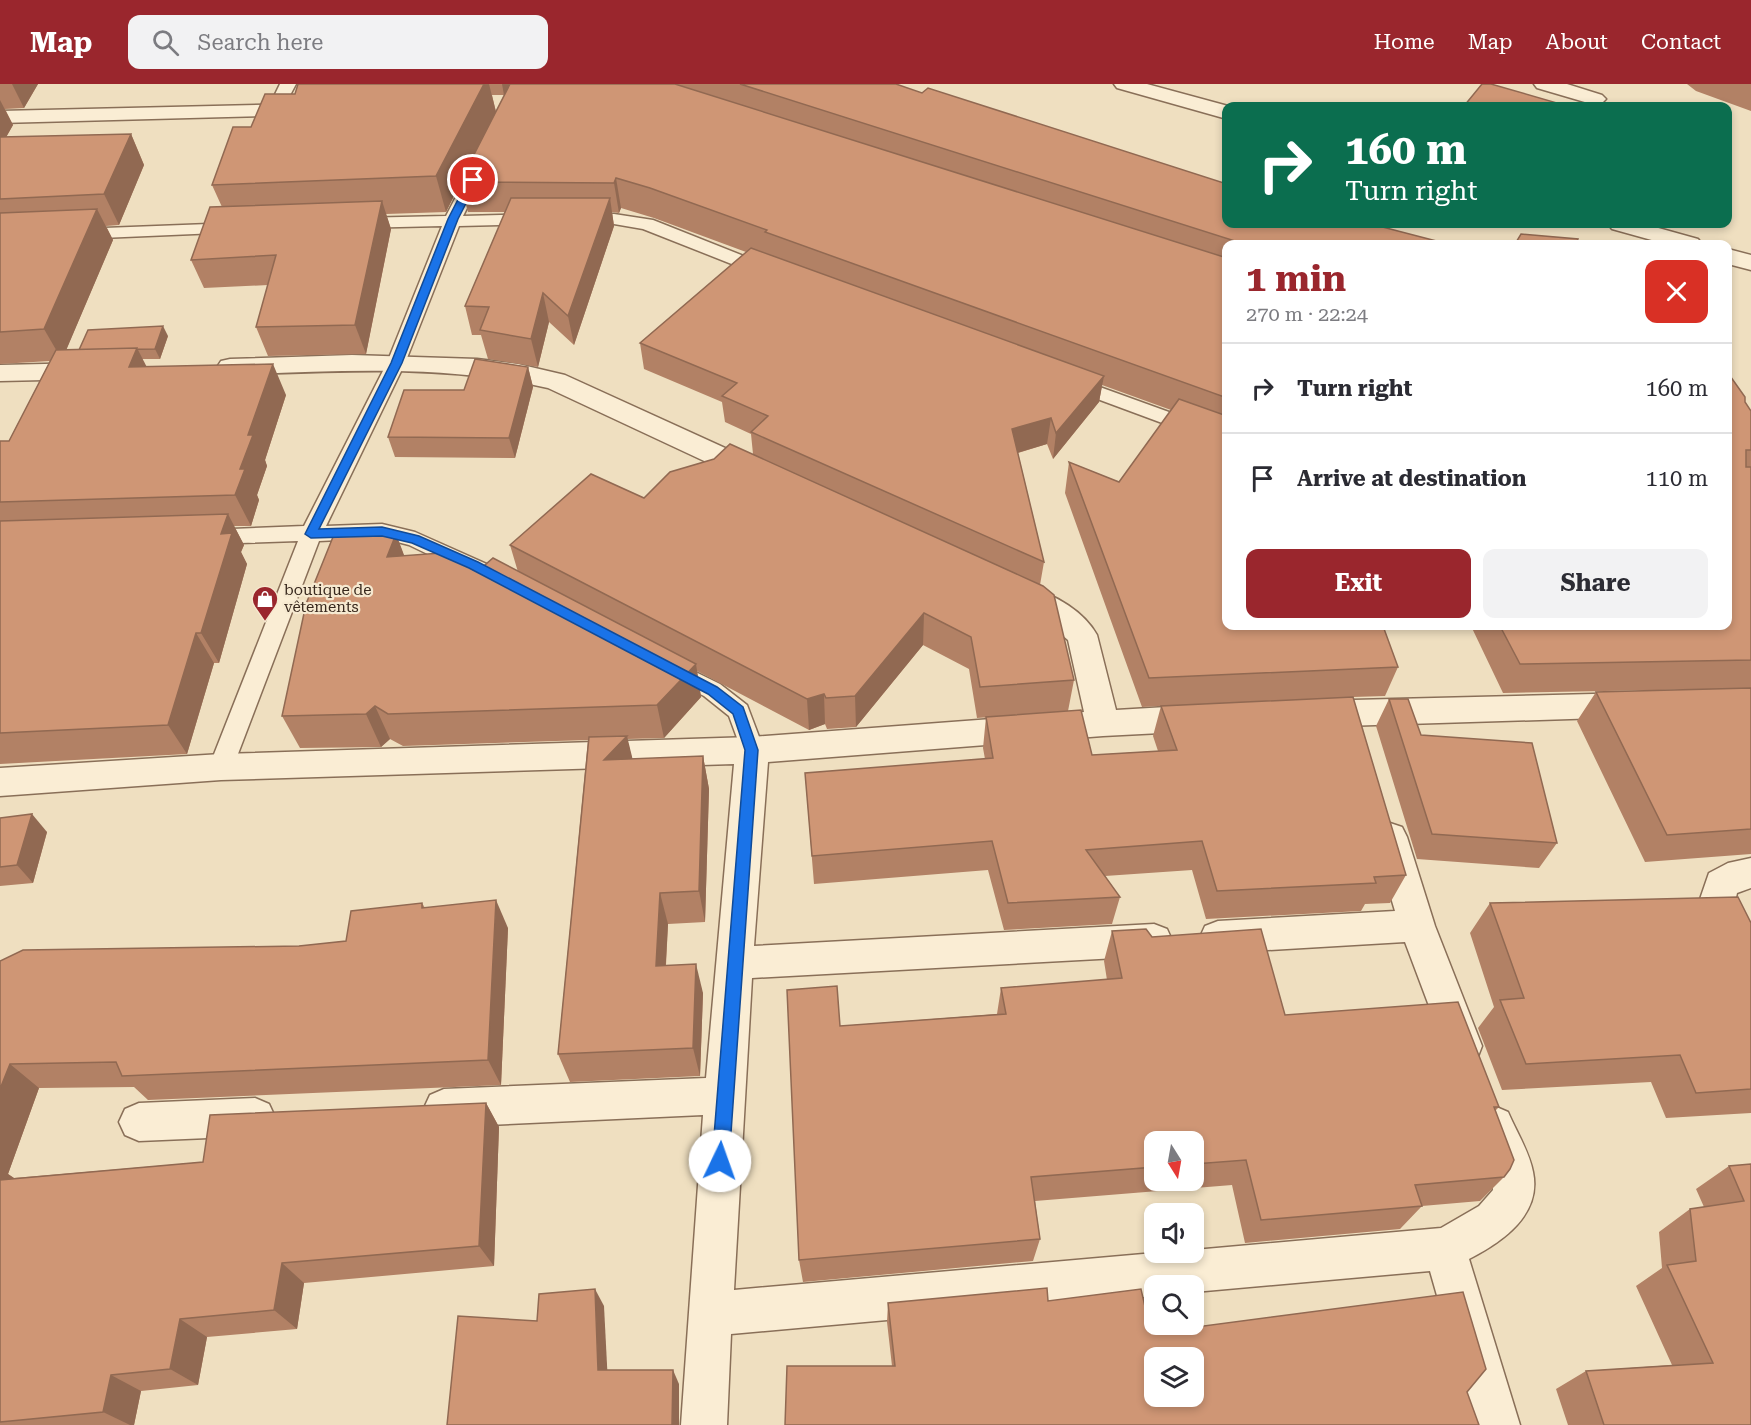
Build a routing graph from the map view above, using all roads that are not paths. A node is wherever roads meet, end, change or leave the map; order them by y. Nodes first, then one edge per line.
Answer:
1 (288, 84) edge
2 (1544, 84) edge
3 (1129, 85) edge
4 (1599, 98) edge
5 (323, 109) edge
6 (275, 111) junction
7 (1222, 112) edge
8 (0, 117) edge
9 (486, 155) edge
10 (453, 219) junction
11 (334, 224) edge
12 (250, 227) edge
13 (1633, 232) edge
14 (60, 235) edge
15 (1671, 240) edge
16 (1732, 257) edge
17 (1751, 263) edge
18 (782, 276) edge
19 (396, 363) junction
20 (210, 368) edge
21 (117, 370) edge
22 (0, 373) edge
23 (1060, 378) edge
24 (1222, 438) edge
25 (782, 485) edge
26 (311, 534) junction
27 (191, 537) edge
28 (997, 584) edge
29 (525, 592) edge
30 (650, 658) edge
31 (1657, 704) edge
32 (1281, 715) edge
33 (1234, 717) edge
34 (1103, 723) junction
35 (752, 750) junction
36 (221, 767) junction
37 (0, 782) edge
38 (1380, 802) edge
39 (1751, 873) edge
40 (1417, 926) junction
41 (735, 963) junction
42 (1751, 970) edge
43 (724, 1096) junction
44 (414, 1110) edge
45 (294, 1115) edge
46 (139, 1122) dead end
47 (1445, 1249) junction
48 (711, 1314) junction
49 (704, 1425) edge
50 (1497, 1425) edge

1 - 6 lane
2 - 4 street
3 - 7 street
5 - 6 street
6 - 8 street
9 - 10 lane
10 - 11 lane
10 - 18 lane
10 - 19 lane
12 - 14 lane
13 - 15 street
16 - 17 street
19 - 20 street
19 - 25 street
19 - 26 lane
21 - 22 street
23 - 24 lane
26 - 27 lane
26 - 29 lane
26 - 36 lane
28 - 34 street
30 - 35 lane
31 - 32 street
33 - 34 street
34 - 35 street
35 - 36 street
35 - 41 street
36 - 37 street
38 - 40 street
39 - 42 street
40 - 41 street
40 - 47 street
41 - 43 street
43 - 44 street
43 - 48 street
45 - 46 street
47 - 48 street
47 - 50 street
48 - 49 street

